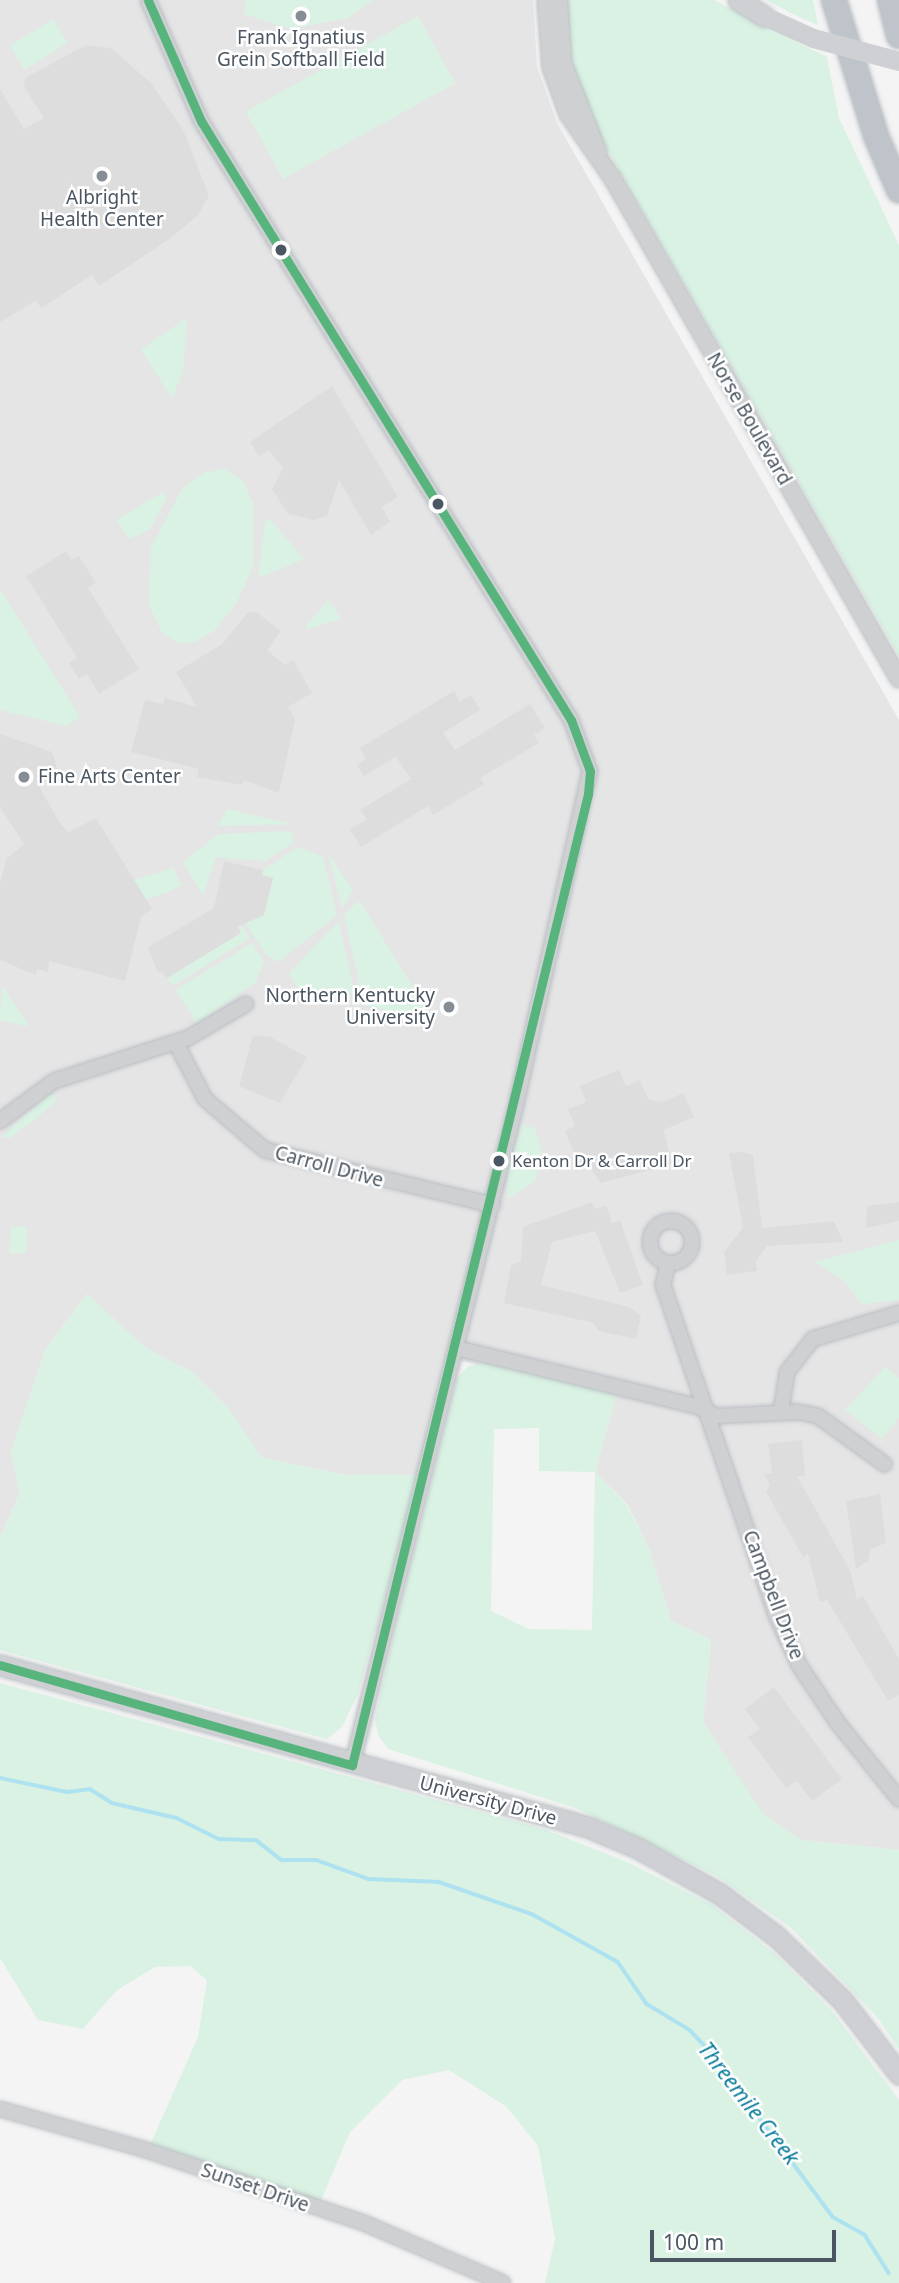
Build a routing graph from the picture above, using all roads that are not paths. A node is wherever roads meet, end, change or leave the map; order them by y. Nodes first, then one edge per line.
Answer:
1 (148, 0) edge
2 (546, 0) edge
3 (559, 0) edge
4 (738, 0) edge
5 (834, 0) edge
6 (890, 0) edge
7 (899, 36) edge
8 (899, 61) edge
9 (600, 158) junction
10 (899, 190) edge
11 (899, 679) edge
12 (246, 1004) dead end
13 (176, 1043) junction
14 (0, 1121) edge
15 (492, 1205) junction
16 (668, 1262) dead end
17 (899, 1313) edge
18 (456, 1348) junction
19 (704, 1408) junction
20 (781, 1412) junction
21 (884, 1464) dead end
22 (0, 1665) edge
23 (352, 1765) junction
24 (899, 1799) edge
25 (899, 2074) edge
26 (0, 2109) edge
27 (503, 2283) edge

1 - 15 street
2 - 9 street, Norse Boulevard
3 - 9 street, Norse Boulevard
4 - 8 main road, bridge
5 - 10 highway
6 - 7 highway
9 - 11 street, Norse Boulevard
12 - 13 street
13 - 14 street
13 - 15 street, Carroll Drive
15 - 18 street
16 - 19 street, Campbell Drive
17 - 20 street
18 - 19 street
18 - 23 street
19 - 20 street
19 - 24 street, Campbell Drive
20 - 21 street
22 - 23 main road, University Drive
23 - 25 main road, University Drive
26 - 27 street, Sunset Drive

